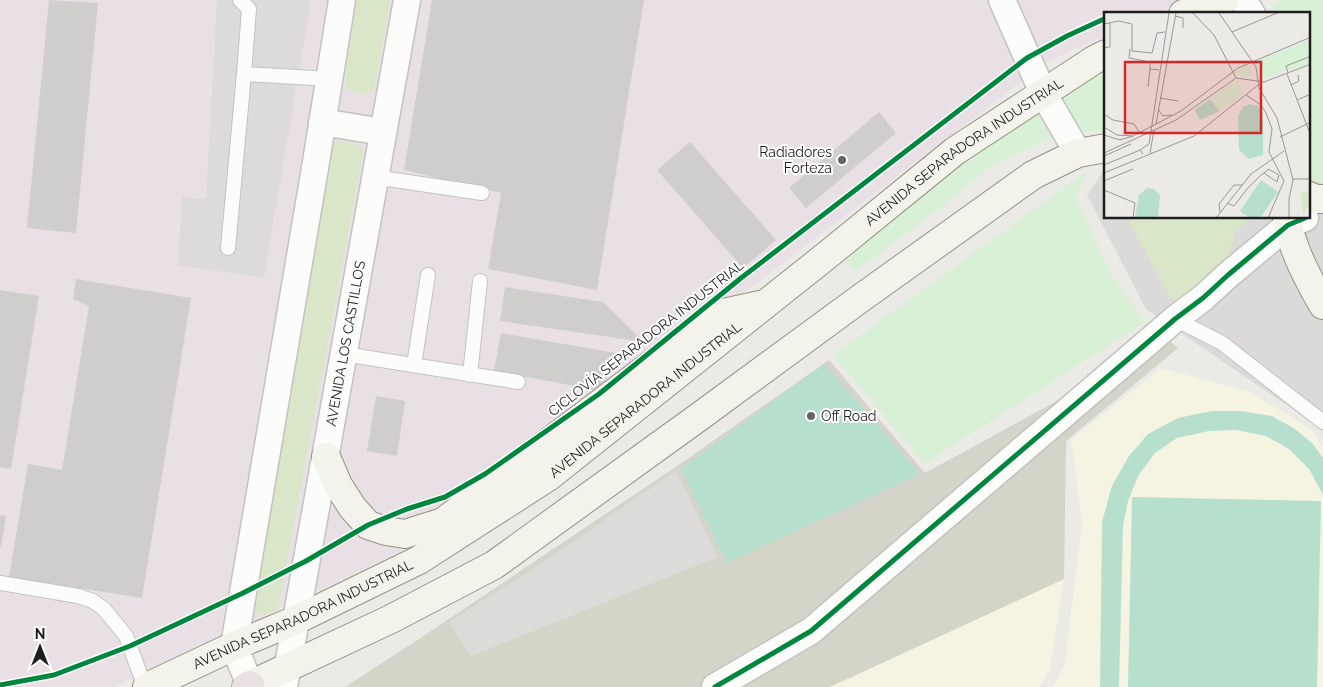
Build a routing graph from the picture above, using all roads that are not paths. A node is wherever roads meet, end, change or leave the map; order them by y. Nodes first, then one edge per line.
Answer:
1 (240, 0) edge
2 (342, 0) edge
3 (407, 0) edge
4 (1002, 0) edge
5 (1224, 0) edge
6 (1243, 0) edge
7 (1189, 12) edge
8 (1251, 12) edge
9 (1104, 55) edge
10 (244, 74) junction
11 (329, 79) junction
12 (1043, 93) junction
13 (322, 122) junction
14 (383, 132) junction
15 (1104, 148) edge
16 (1078, 154) junction
17 (374, 177) junction
18 (482, 193) dead end
19 (1310, 196) edge
20 (1323, 199) edge
21 (1323, 210) edge
22 (1310, 214) edge
23 (1297, 219) edge
24 (228, 248) dead end
25 (428, 275) dead end
26 (480, 281) dead end
27 (766, 304) junction
28 (1323, 305) edge
29 (1175, 319) junction
30 (344, 354) junction
31 (414, 365) junction
32 (470, 374) junction
33 (518, 382) dead end
34 (1323, 422) edge
35 (326, 457) junction
36 (0, 582) edge
37 (296, 620) junction
38 (234, 646) junction
39 (285, 678) edge
40 (249, 686) edge
41 (146, 687) edge
42 (715, 687) edge

1 - 10 lane
2 - 11 street
3 - 14 street, AVENIDA LOS CASTILLOS
4 - 12 street
5 - 7 main road
6 - 8 street
9 - 12 main road, AVENIDA SEPARADORA INDUSTRIAL
10 - 11 lane
10 - 24 lane
11 - 13 street
12 - 16 street
12 - 27 main road, AVENIDA SEPARADORA INDUSTRIAL
13 - 14 street
13 - 38 street
14 - 17 street, AVENIDA LOS CASTILLOS
15 - 16 main road
16 - 39 main road
17 - 18 lane
17 - 30 street, AVENIDA LOS CASTILLOS
19 - 20 main road
21 - 22 street
23 - 28 main road
23 - 29 street
25 - 31 lane
26 - 32 lane
27 - 35 main road
27 - 37 main road, AVENIDA SEPARADORA INDUSTRIAL
29 - 34 lane
29 - 42 street
30 - 31 lane
30 - 35 street, AVENIDA LOS CASTILLOS
31 - 32 lane
32 - 33 lane
35 - 37 street, AVENIDA LOS CASTILLOS
36 - 41 lane
37 - 38 main road, AVENIDA SEPARADORA INDUSTRIAL
37 - 39 street, AVENIDA LOS CASTILLOS
38 - 40 street
38 - 41 main road, AVENIDA SEPARADORA INDUSTRIAL
39 - 40 main road

